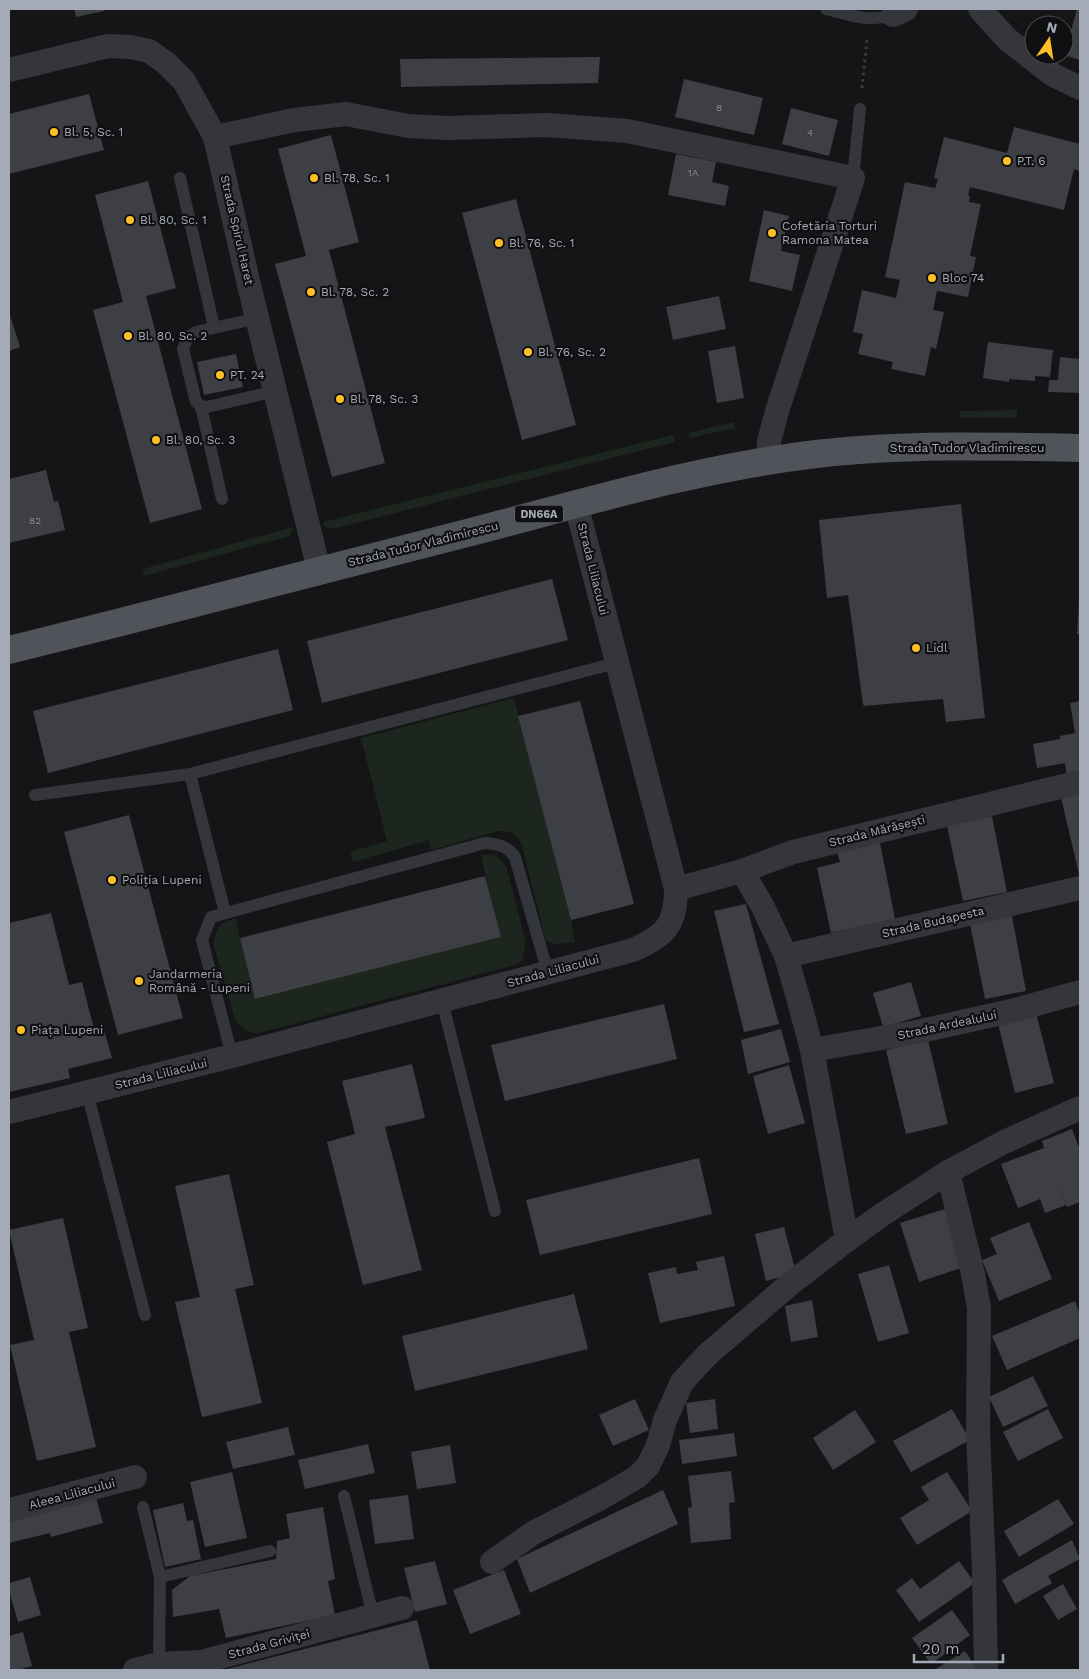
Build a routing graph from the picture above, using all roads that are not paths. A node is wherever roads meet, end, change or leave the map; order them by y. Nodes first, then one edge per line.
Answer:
1 (826, 9) edge
2 (980, 9) edge
3 (898, 11) edge
4 (9, 70) edge
5 (1080, 88) edge
6 (860, 108) road end
7 (215, 137) junction
8 (180, 178) dead end
9 (853, 178) junction
10 (258, 318) junction
11 (214, 327) junction
12 (276, 391) junction
13 (201, 406) junction
14 (1080, 448) edge
15 (768, 462) junction
16 (222, 499) dead end
17 (576, 504) junction
18 (320, 570) junction
19 (9, 650) edge
20 (616, 663) junction
21 (190, 774) junction
22 (1080, 782) edge
23 (35, 795) dead end
24 (742, 871) junction
25 (1080, 888) edge
26 (676, 898) junction
27 (225, 914) junction
28 (786, 956) junction
29 (548, 973) junction
30 (1080, 992) edge
31 (442, 1001) junction
32 (812, 1050) junction
33 (232, 1056) junction
34 (87, 1092) junction
35 (1080, 1108) edge
36 (9, 1112) edge
37 (948, 1172) junction
38 (495, 1210) dead end
39 (847, 1240) junction
40 (145, 1315) dead end
41 (135, 1477) dead end
42 (344, 1496) dead end
43 (143, 1506) dead end
44 (9, 1510) edge
45 (270, 1551) dead end
46 (492, 1562) dead end
47 (160, 1576) junction
48 (402, 1608) dead end
49 (372, 1616) junction
50 (158, 1667) edge
51 (135, 1670) edge
52 (986, 1670) edge

1 - 3 lane
2 - 5 street
4 - 7 street, Strada Spirul Haret
6 - 9 lane
7 - 9 street
7 - 10 street, Strada Spirul Haret
8 - 11 lane
9 - 15 street
10 - 11 lane
10 - 12 street, Strada Spirul Haret
11 - 13 lane
12 - 13 lane
12 - 18 street, Strada Spirul Haret
13 - 16 lane
14 - 15 main road, Strada Tudor Vladimirescu / DN66A
15 - 17 main road, Strada Tudor Vladimirescu / DN66A
17 - 18 main road, Strada Tudor Vladimirescu / DN66A
17 - 20 street, Strada Liliacului
18 - 19 main road, Strada Tudor Vladimirescu / DN66A
20 - 21 lane
20 - 26 street, Strada Liliacului
21 - 23 lane
21 - 27 lane
22 - 24 street, Strada Mărășești
24 - 26 street, Strada Mărășești
24 - 28 street
25 - 28 street, Strada Budapesta
26 - 29 street, Strada Liliacului
27 - 29 lane
27 - 33 lane
28 - 32 street
29 - 31 street, Strada Liliacului
30 - 32 street, Strada Ardealului
31 - 33 street, Strada Liliacului
31 - 38 lane
32 - 39 street
33 - 34 street, Strada Liliacului
34 - 36 street, Strada Liliacului
34 - 40 lane
35 - 37 street
37 - 39 street
37 - 52 street
39 - 46 street
41 - 44 street, Aleea Liliacului
42 - 49 lane
43 - 47 lane
45 - 47 lane
47 - 50 lane
48 - 49 street, Strada Griviţei
49 - 50 street, Strada Griviţei
50 - 51 street, Strada Griviţei

